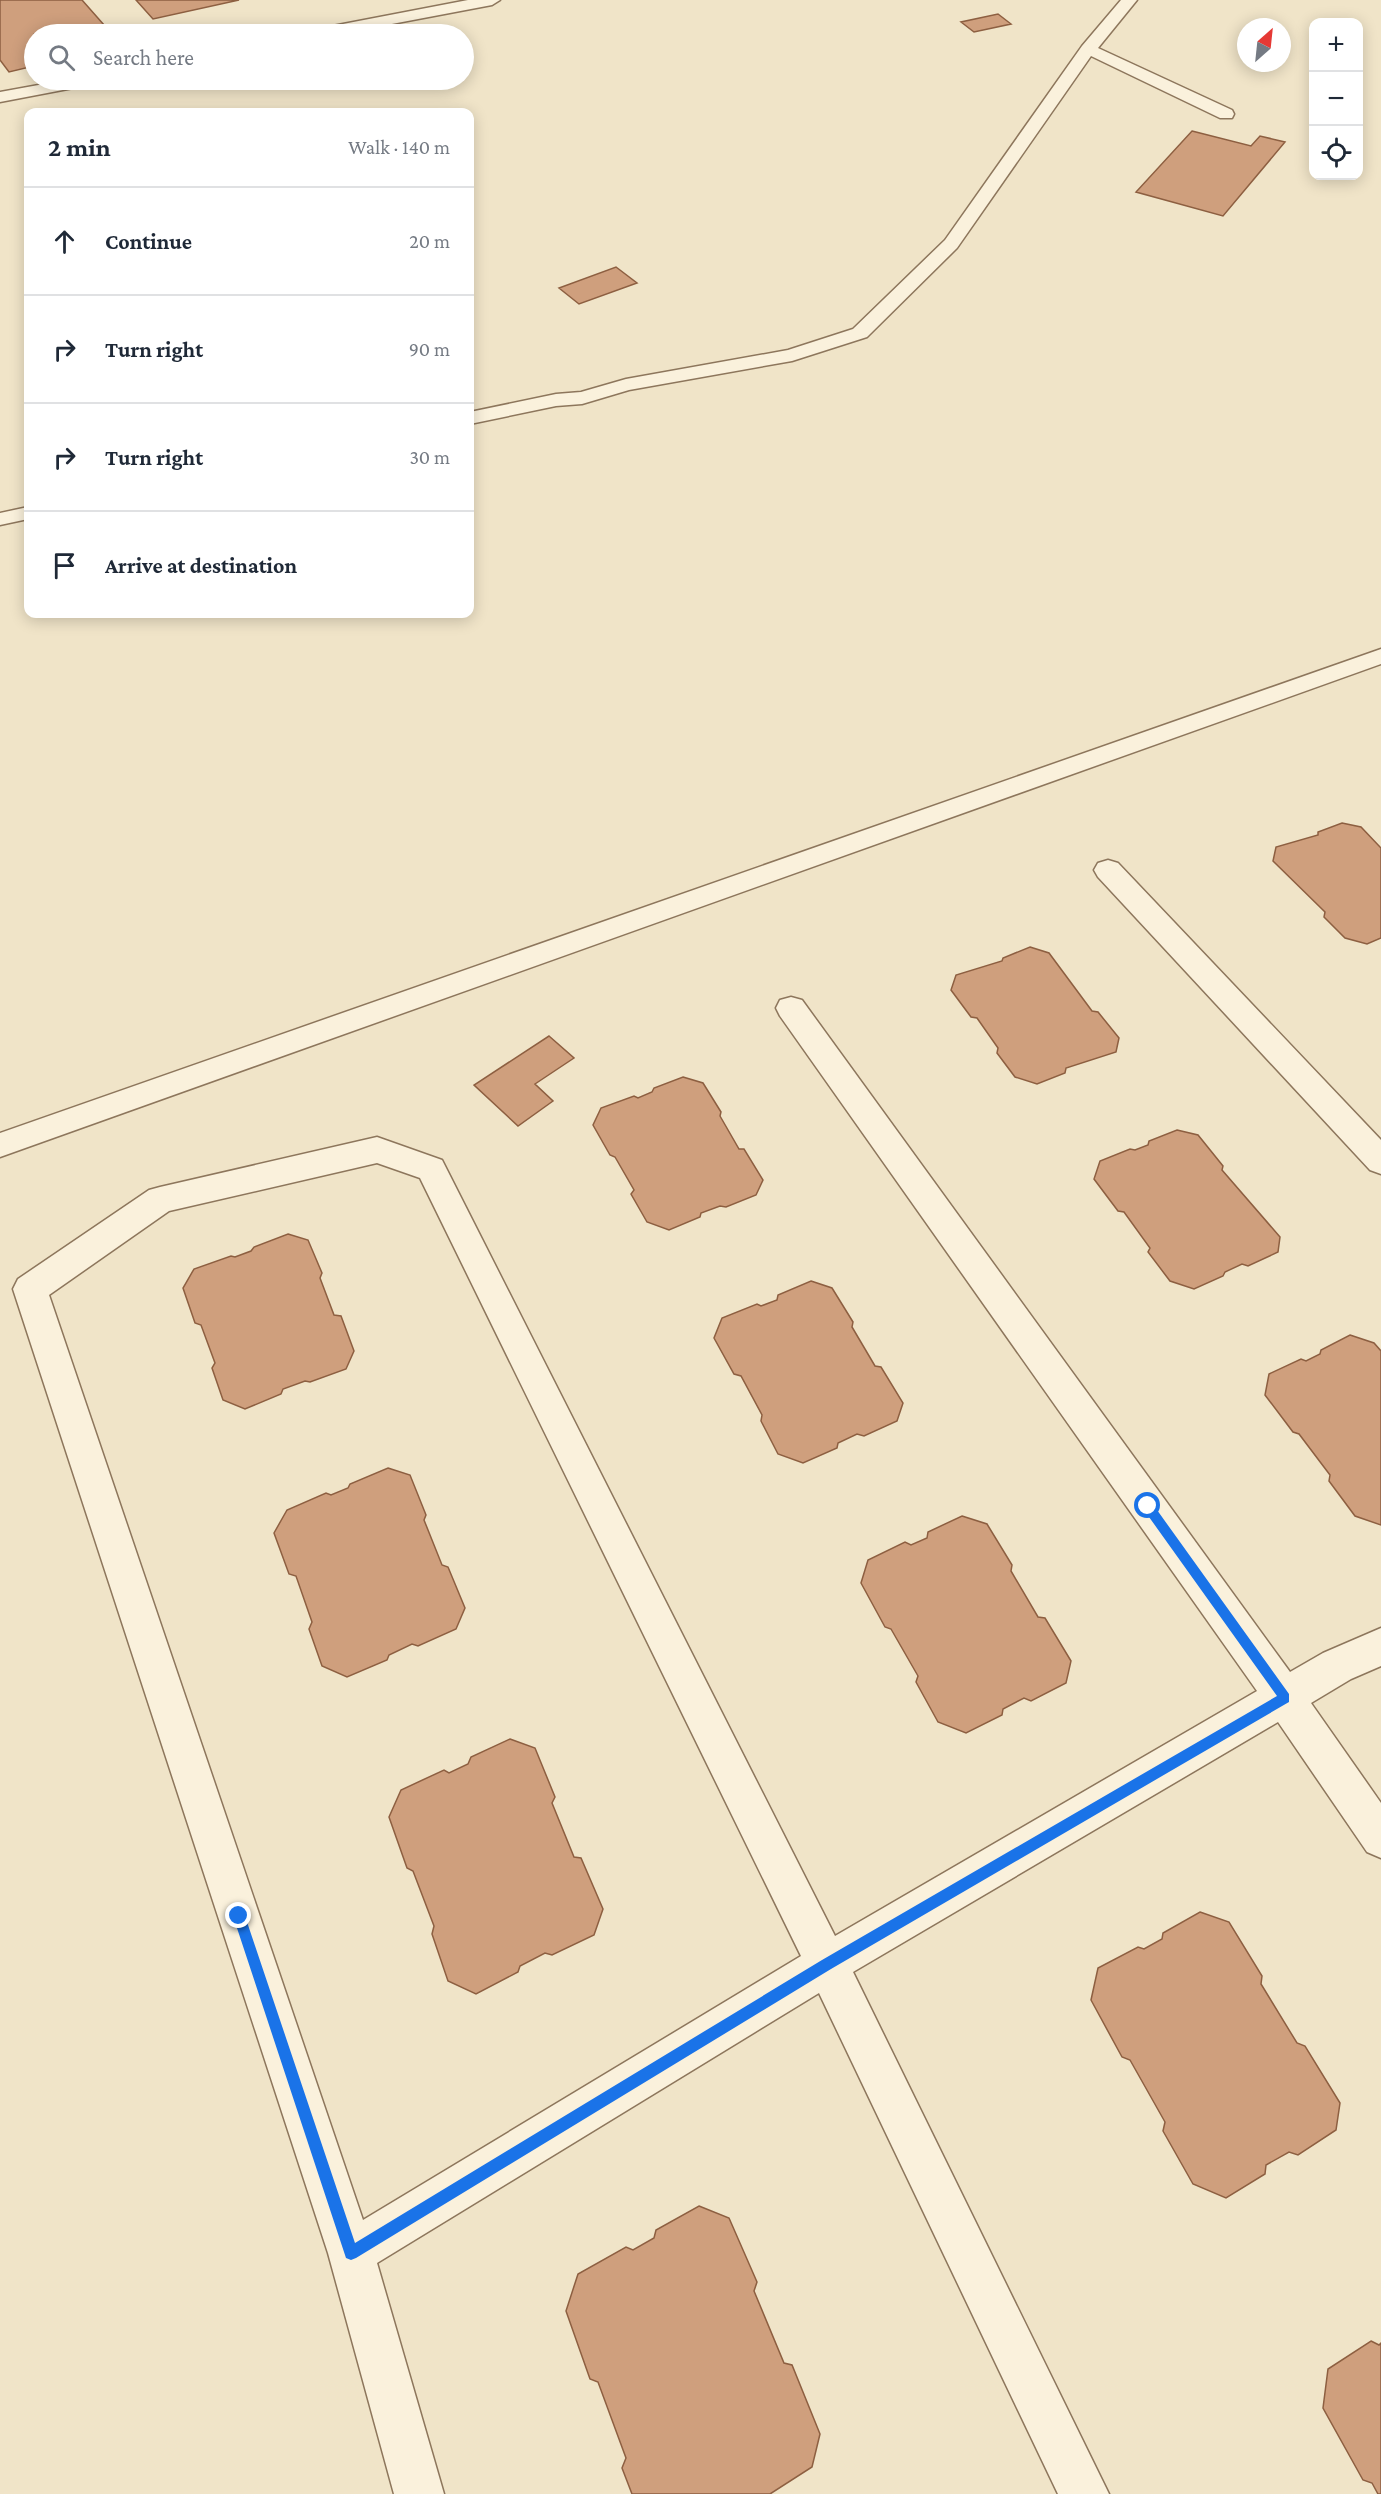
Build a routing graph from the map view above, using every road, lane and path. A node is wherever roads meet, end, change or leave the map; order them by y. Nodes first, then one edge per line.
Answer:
1 (492, 0) edge
2 (1105, 3) dead end
3 (1126, 4) edge
4 (368, 24) edge
5 (1089, 49) junction
6 (37, 90) edge
7 (0, 97) edge
8 (1226, 114) dead end
9 (474, 417) edge
10 (24, 514) edge
11 (0, 519) edge
12 (1381, 656) edge
13 (1108, 870) dead end
14 (790, 1008) dead end
15 (0, 1145) edge
16 (1381, 1161) edge
17 (1381, 1647) edge
18 (1285, 1698) junction
19 (1381, 1839) edge
20 (827, 1964) junction
21 (351, 2253) junction
22 (419, 2494) edge
23 (1084, 2494) edge

1 - 4 lane
2 - 3 lane
3 - 5 lane
5 - 8 lane
5 - 9 lane
6 - 7 lane
10 - 11 lane
12 - 15 lane
13 - 16 street
14 - 18 street
17 - 18 street
18 - 19 street
18 - 20 street
20 - 21 street
20 - 21 street
20 - 23 street
21 - 22 street

